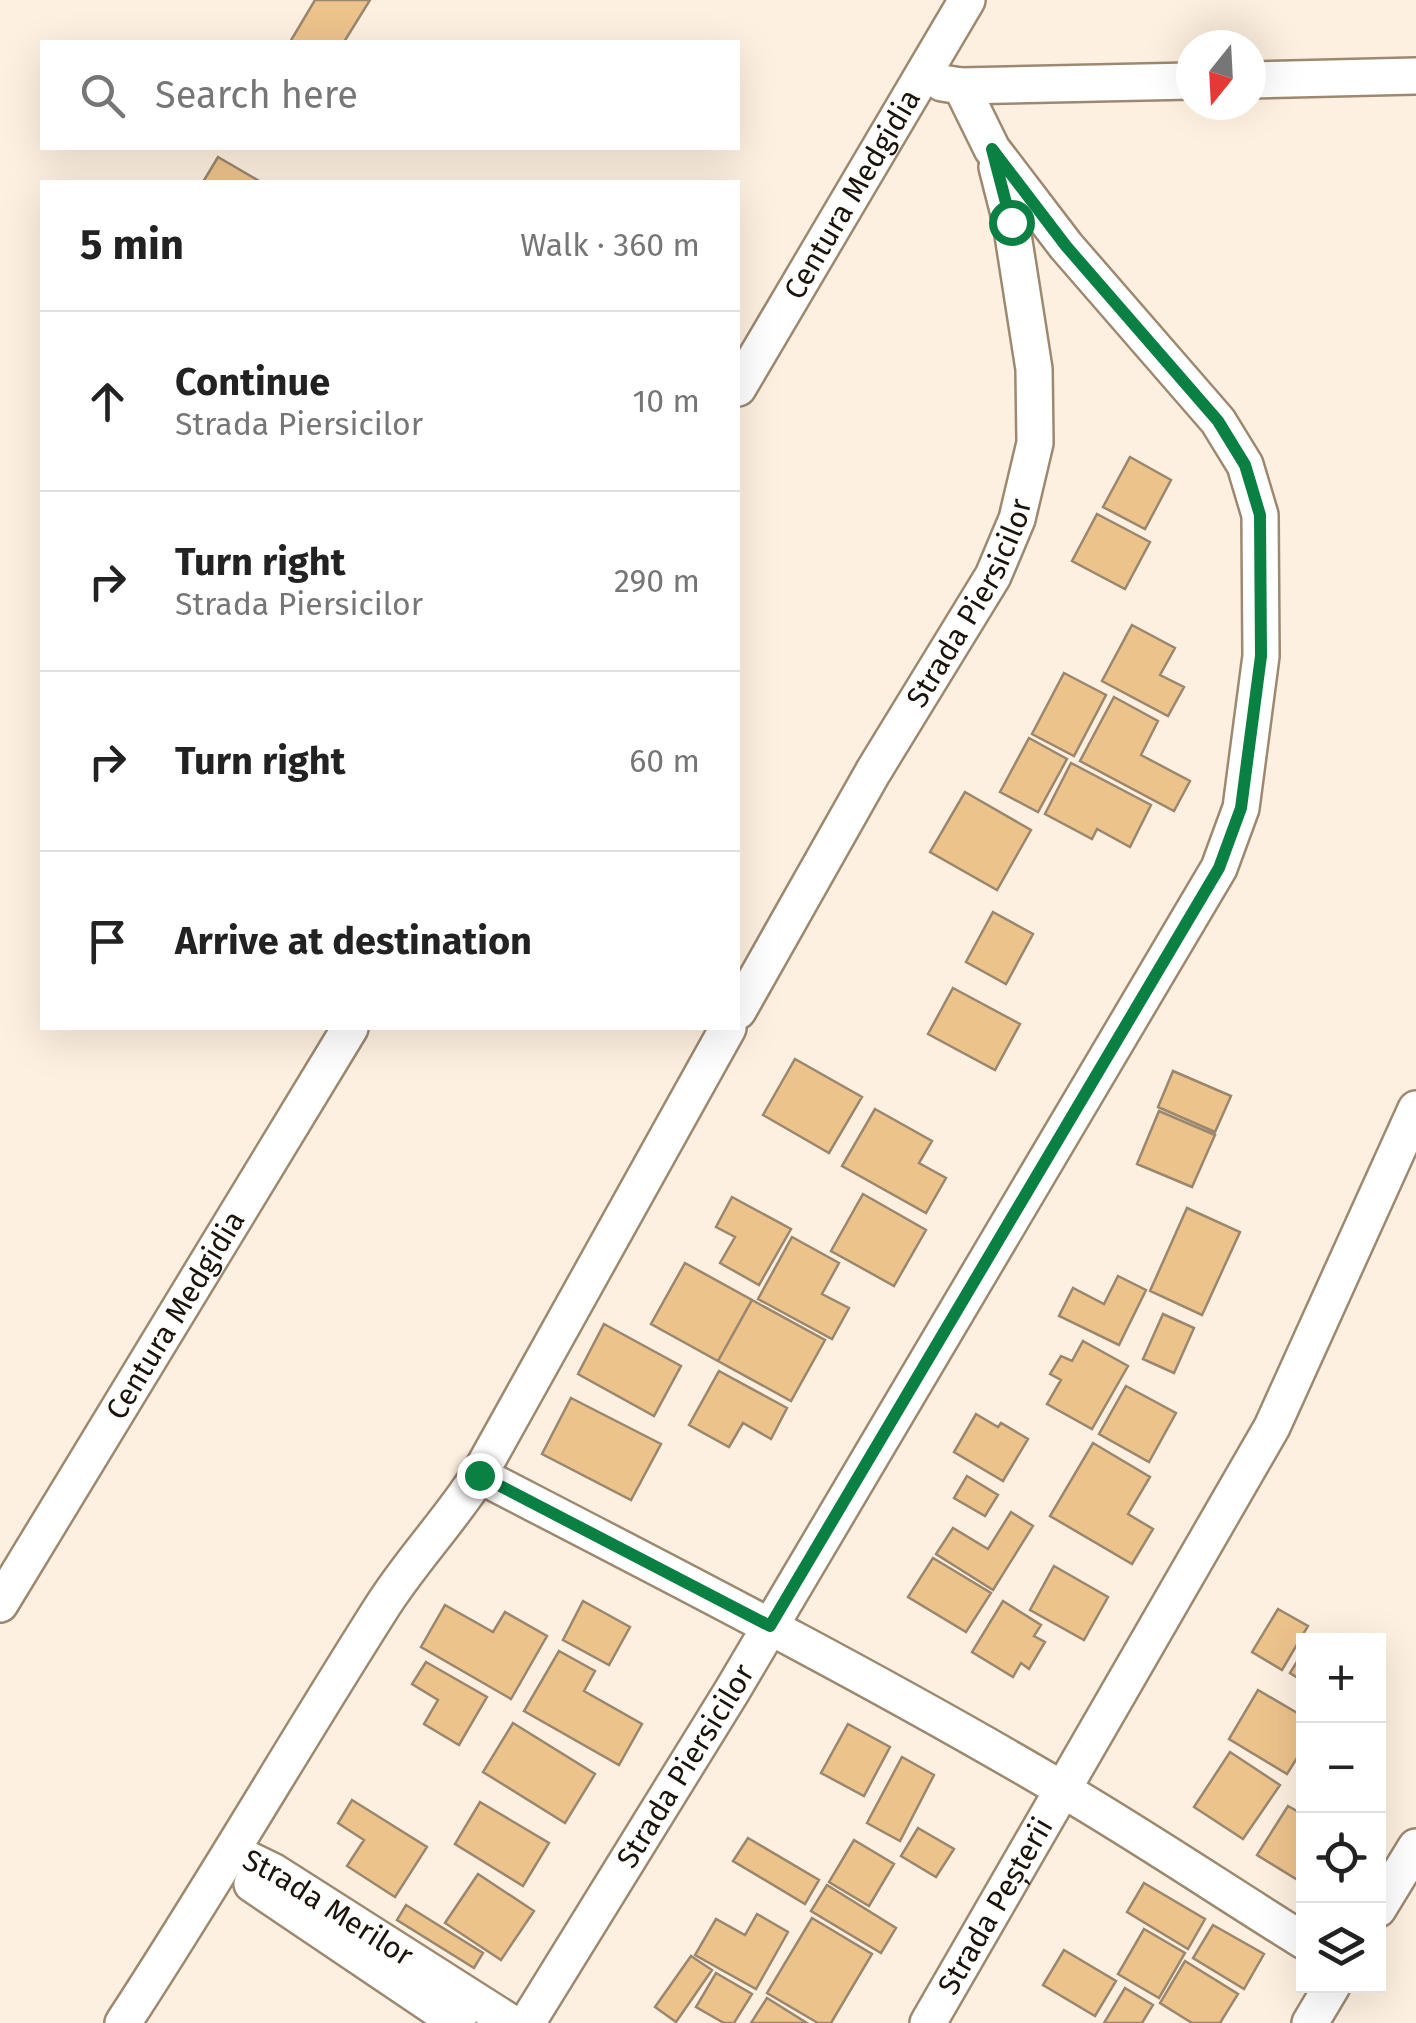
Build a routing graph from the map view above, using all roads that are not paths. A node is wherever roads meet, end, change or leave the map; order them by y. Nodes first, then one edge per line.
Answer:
1 (968, 0) edge
2 (1416, 76) edge
3 (921, 79) junction
4 (1266, 80) edge
5 (1176, 81) edge
6 (961, 86) junction
7 (992, 149) junction
8 (740, 385) edge
9 (740, 1007) edge
10 (349, 1030) edge
11 (727, 1030) edge
12 (1416, 1110) edge
13 (479, 1475) junction
14 (0, 1604) edge
15 (770, 1626) junction
16 (1064, 1790) junction
17 (1416, 1847) edge
18 (233, 1852) junction
19 (1382, 1903) edge
20 (1296, 1936) edge
21 (1328, 1993) edge
22 (122, 2023) edge
23 (458, 2023) edge
24 (510, 2023) edge
25 (527, 2023) edge
26 (928, 2023) edge
27 (1310, 2023) edge

1 - 3 street, Centura Medgidia
2 - 4 street
3 - 6 street
3 - 8 street, Centura Medgidia
5 - 6 street
6 - 7 street, Strada Piersicilor
7 - 9 street, Strada Piersicilor
7 - 15 street, Strada Piersicilor
10 - 14 street, Centura Medgidia
11 - 13 street
12 - 16 street, Strada Peșterii
13 - 15 street
13 - 18 street
15 - 16 street
15 - 25 street, Strada Piersicilor
16 - 20 street
16 - 26 street, Strada Peșterii
17 - 19 street
18 - 22 street
18 - 23 street, Strada Merilor
18 - 24 street, Strada Merilor
21 - 27 street

